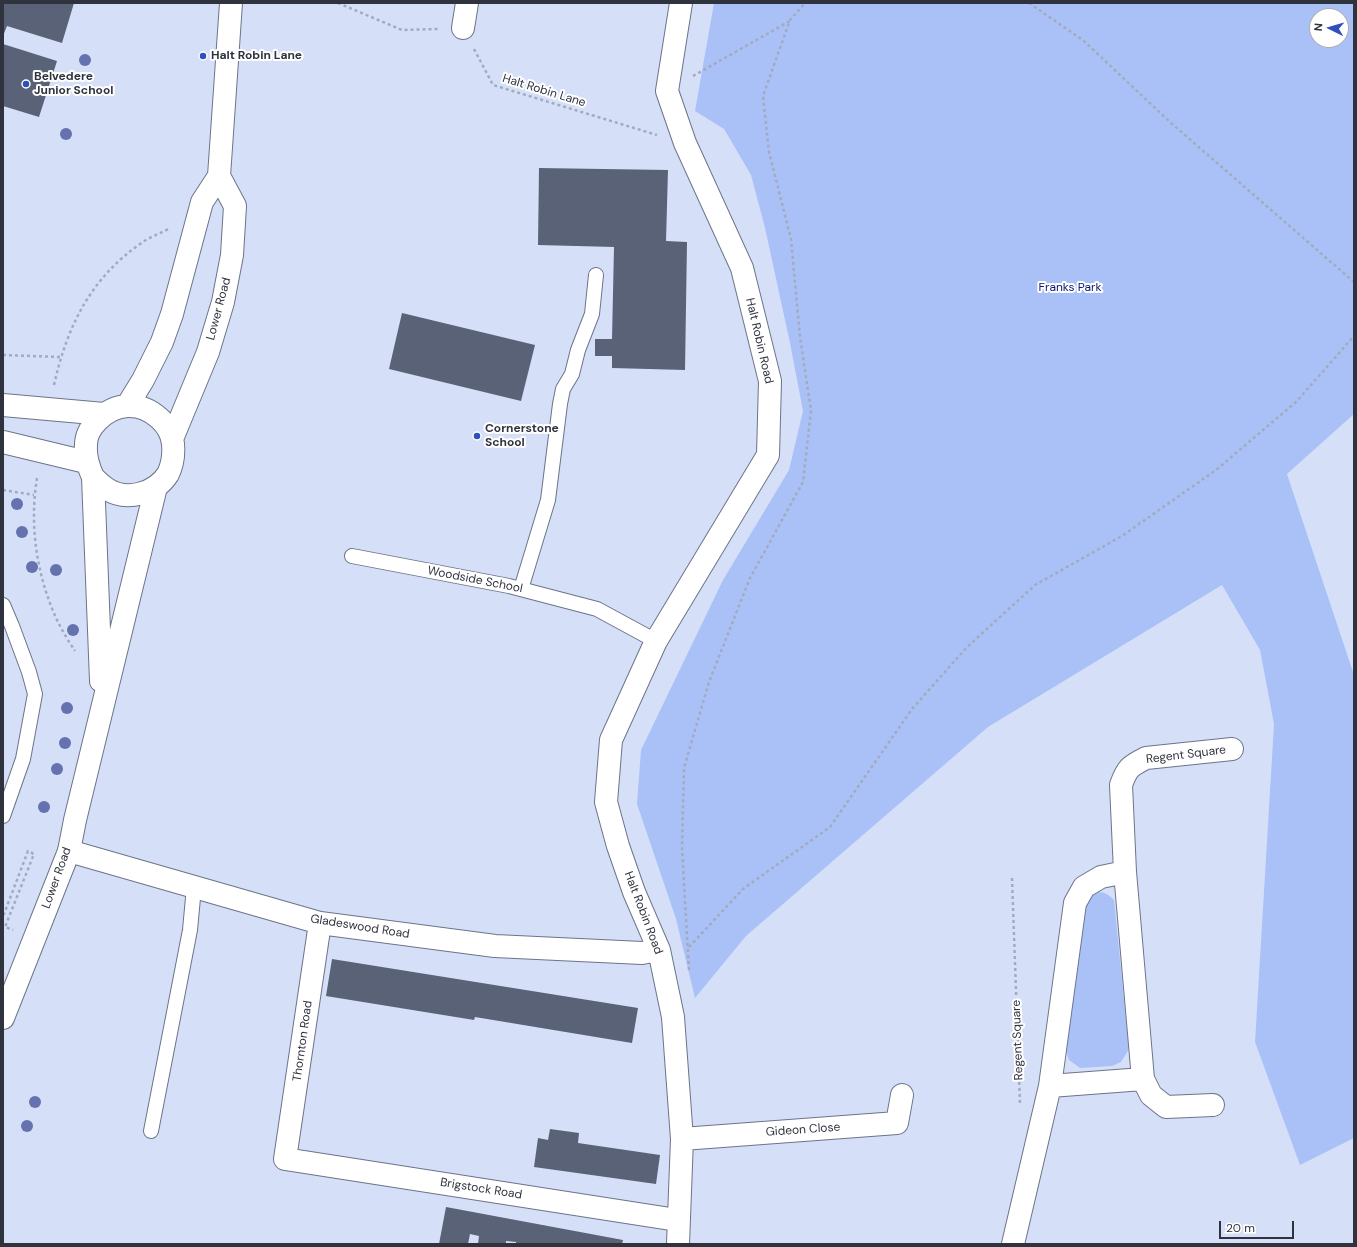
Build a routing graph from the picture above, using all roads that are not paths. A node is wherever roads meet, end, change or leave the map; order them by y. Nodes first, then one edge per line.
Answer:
1 (231, 3) edge
2 (467, 3) edge
3 (681, 3) edge
4 (463, 28) road end
5 (219, 176) junction
6 (596, 275) dead end
7 (3, 405) edge
8 (126, 406) junction
9 (104, 414) junction
10 (172, 439) junction
11 (3, 442) edge
12 (90, 469) junction
13 (156, 487) junction
14 (352, 556) dead end
15 (521, 589) junction
16 (3, 605) edge
17 (656, 641) junction
18 (102, 710) junction
19 (1232, 749) dead end
20 (3, 816) edge
21 (69, 851) junction
22 (1125, 872) junction
23 (194, 887) junction
24 (320, 923) junction
25 (659, 950) junction
26 (3, 1018) edge
27 (1143, 1079) junction
28 (1050, 1086) junction
29 (902, 1095) dead end
30 (1213, 1105) dead end
31 (151, 1131) dead end
32 (682, 1139) junction
33 (286, 1158) joint
34 (678, 1220) junction
35 (678, 1244) edge
36 (1013, 1244) edge

1 - 5 street
2 - 4 street
3 - 17 street, Halt Robin Road
5 - 8 street
5 - 10 street, Lower Road
6 - 15 lane
7 - 9 street
8 - 9 street, Lower Road
8 - 10 street, Lower Road
9 - 12 street, Lower Road
10 - 13 street, Lower Road
11 - 12 street
12 - 13 street, Lower Road
12 - 18 street, Lower Road
13 - 18 street, Lower Road
14 - 15 lane, Woodside School
15 - 17 lane, Woodside School
16 - 20 lane
17 - 25 street, Halt Robin Road
18 - 21 street, Lower Road
19 - 22 street, Regent Square
21 - 23 street, Gladeswood Road
21 - 26 street, Lower Road
22 - 27 street, Regent Square
22 - 28 street
23 - 24 street, Gladeswood Road
23 - 31 lane
24 - 25 street, Gladeswood Road
24 - 33 street, Thornton Road
25 - 32 street, Halt Robin Road
27 - 28 street
27 - 30 street, Regent Square
28 - 36 street
29 - 32 street, Gideon Close
32 - 34 street, Halt Robin Road
33 - 34 street, Brigstock Road
34 - 35 street, Halt Robin Road

